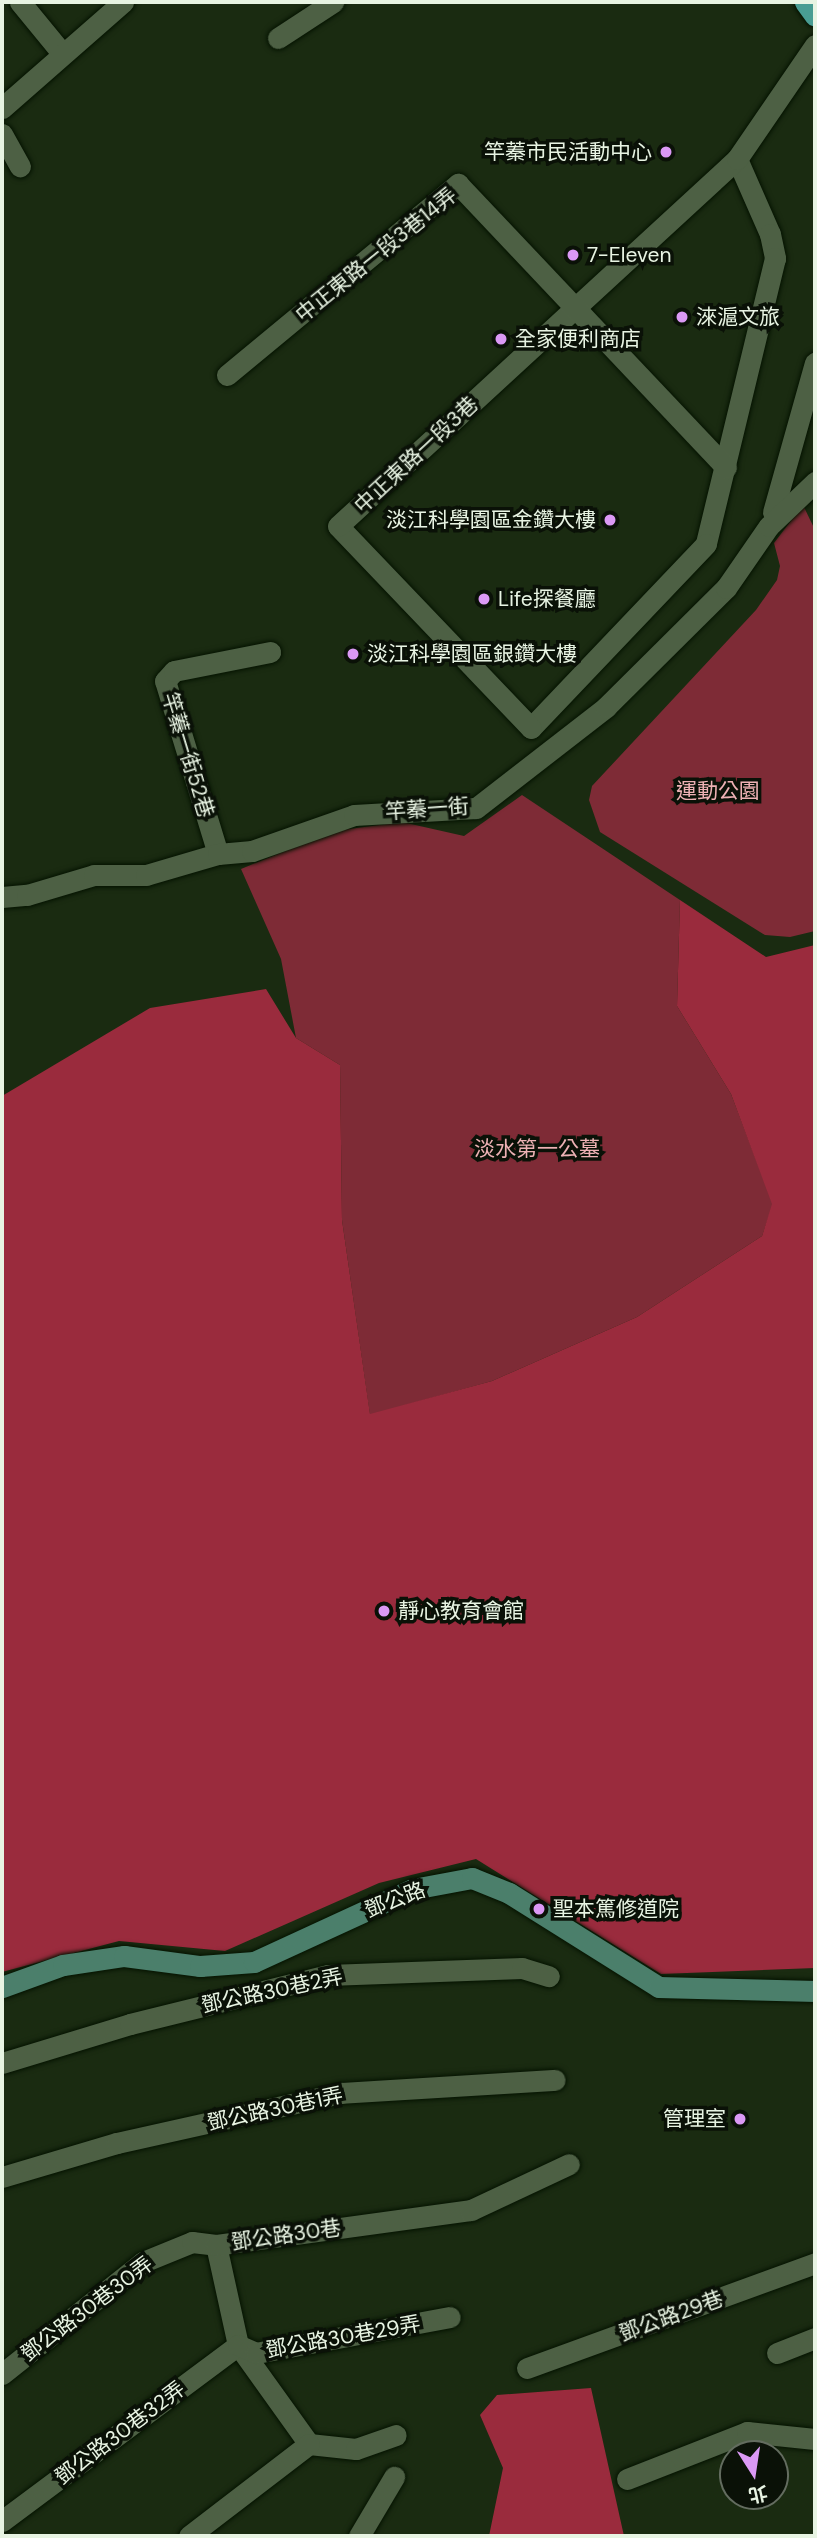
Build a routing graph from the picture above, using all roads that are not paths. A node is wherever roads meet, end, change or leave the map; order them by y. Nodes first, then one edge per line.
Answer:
1 (20, 2) edge
2 (122, 2) edge
3 (333, 2) edge
4 (805, 2) edge
5 (815, 16) edge
6 (278, 38) dead end
7 (815, 45) edge
8 (61, 52) junction
9 (2, 108) edge
10 (2, 134) edge
11 (737, 159) junction
12 (20, 166) dead end
13 (574, 310) junction
14 (815, 363) edge
15 (227, 375) dead end
16 (726, 467) junction
17 (815, 482) edge
18 (773, 512) dead end
19 (270, 652) dead end
20 (218, 854) junction
21 (2, 897) edge
22 (548, 1976) dead end
23 (2, 1987) edge
24 (815, 1991) edge
25 (2, 2063) edge
26 (555, 2080) dead end
27 (569, 2164) dead end
28 (2, 2177) edge
29 (216, 2245) junction
30 (815, 2263) edge
31 (450, 2318) dead end
32 (815, 2338) edge
33 (238, 2345) junction
34 (777, 2353) dead end
35 (527, 2368) dead end
36 (2, 2374) edge
37 (396, 2435) dead end
38 (815, 2439) edge
39 (309, 2444) junction
40 (394, 2477) dead end
41 (627, 2479) dead end
42 (2, 2521) edge
43 (189, 2536) edge
44 (359, 2536) edge

1 - 8 street
2 - 8 street
3 - 6 street
4 - 5 main road
7 - 11 street, 中正東路一段3巷
8 - 9 street
10 - 12 street
11 - 13 street, 中正東路一段3巷
11 - 16 street, 中正東路一段3巷
13 - 15 street, 中正東路一段3巷14弄
13 - 16 street
13 - 16 street, 中正東路一段3巷
14 - 18 street
17 - 20 street, 竿蓁一街
19 - 20 street, 竿蓁一街52巷
20 - 21 street, 竿蓁一街
22 - 25 street, 鄧公路30巷2弄
23 - 24 street, 鄧公路
26 - 28 street, 鄧公路30巷1弄
27 - 29 street, 鄧公路30巷
29 - 33 street, 鄧公路30巷
29 - 36 street, 鄧公路30巷30弄
30 - 35 street, 鄧公路29巷
31 - 33 street, 鄧公路30巷29弄
32 - 34 street
33 - 39 street, 鄧公路30巷
33 - 42 street, 鄧公路30巷32弄
37 - 39 street
38 - 41 street
39 - 43 street
40 - 44 street

